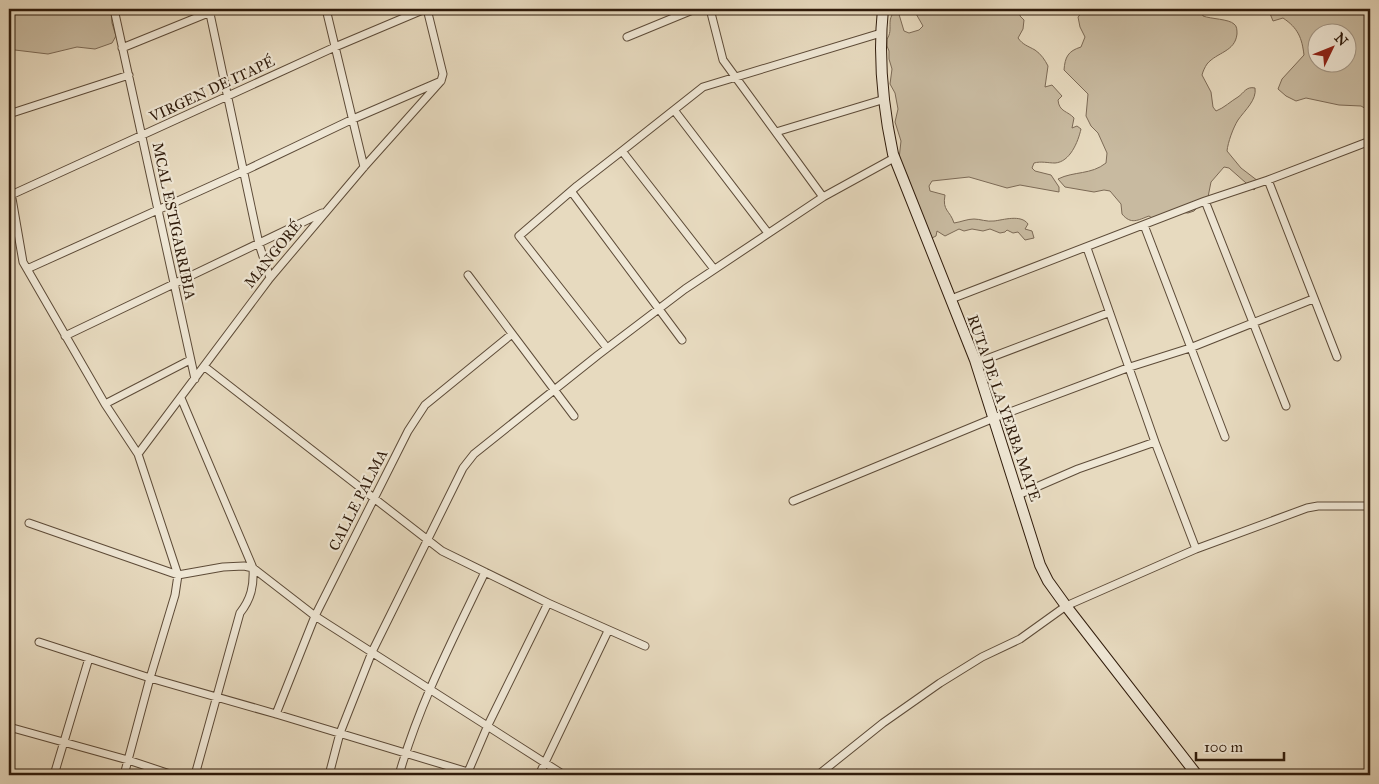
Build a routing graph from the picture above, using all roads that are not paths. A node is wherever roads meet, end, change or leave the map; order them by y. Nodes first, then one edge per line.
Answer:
1 (114, 9) edge
2 (218, 9) edge
3 (326, 9) edge
4 (426, 9) edge
5 (695, 9) edge
6 (710, 9) edge
7 (883, 9) edge
8 (210, 10) edge
9 (881, 32) junction
10 (627, 37) dead end
11 (122, 48) junction
12 (335, 48) junction
13 (129, 75) junction
14 (735, 76) junction
15 (441, 81) junction
16 (227, 96) junction
17 (885, 98) junction
18 (674, 110) junction
19 (9, 114) edge
20 (353, 120) junction
21 (776, 132) junction
22 (142, 136) junction
23 (1370, 141) edge
24 (622, 151) junction
25 (894, 158) junction
26 (364, 167) junction
27 (244, 171) junction
28 (1268, 180) junction
29 (9, 181) edge
30 (571, 191) junction
31 (11, 194) junction
32 (823, 197) junction
33 (1205, 201) junction
34 (158, 210) junction
35 (326, 212) junction
36 (1144, 225) junction
37 (768, 233) junction
38 (259, 244) junction
39 (1087, 248) junction
40 (27, 269) junction
41 (714, 269) junction
42 (468, 275) dead end
43 (270, 278) junction
44 (173, 284) junction
45 (951, 299) junction
46 (1313, 299) junction
47 (659, 309) junction
48 (1108, 313) junction
49 (1252, 324) junction
50 (512, 334) junction
51 (65, 336) junction
52 (682, 340) dead end
53 (607, 348) junction
54 (1190, 348) junction
55 (1337, 357) dead end
56 (190, 360) junction
57 (976, 363) junction
58 (204, 367) junction
59 (1130, 367) junction
60 (195, 379) junction
61 (554, 390) junction
62 (181, 398) junction
63 (105, 404) junction
64 (1286, 406) dead end
65 (574, 416) dead end
66 (994, 418) junction
67 (1225, 437) dead end
68 (1155, 442) junction
69 (138, 454) junction
70 (1018, 495) junction
71 (375, 498) junction
72 (793, 501) dead end
73 (1370, 506) edge
74 (29, 523) dead end
75 (426, 539) junction
76 (1196, 549) junction
77 (253, 568) junction
78 (485, 572) junction
79 (178, 574) junction
80 (548, 603) junction
81 (1066, 606) junction
82 (315, 616) junction
83 (608, 631) junction
84 (39, 642) dead end
85 (644, 646) dead end
86 (372, 652) junction
87 (89, 658) junction
88 (150, 678) junction
89 (430, 689) junction
90 (216, 697) junction
91 (276, 714) junction
92 (488, 725) junction
93 (9, 727) edge
94 (340, 732) junction
95 (64, 743) junction
96 (406, 753) junction
97 (128, 760) junction
98 (544, 762) junction
99 (467, 773) edge
100 (54, 775) edge
101 (124, 775) edge
102 (173, 775) edge
103 (195, 775) edge
104 (329, 775) edge
105 (399, 775) edge
106 (475, 775) edge
107 (539, 775) edge
108 (564, 775) edge
109 (689, 775) edge
110 (703, 775) edge
111 (818, 775) edge
112 (1197, 775) edge

1 - 11 street, MCAL ESTIGARRIBIA
2 - 8 street
3 - 12 street
4 - 12 street, VIRGEN DE ITAPÉ
4 - 15 street
5 - 10 street
6 - 14 street
7 - 9 main road, RUTA DE LA YERBA MATE
8 - 11 street
8 - 16 street
9 - 14 street
9 - 17 main road, RUTA DE LA YERBA MATE
11 - 13 street, MCAL ESTIGARRIBIA
12 - 16 street, VIRGEN DE ITAPÉ
12 - 20 street
13 - 19 street
13 - 22 street, MCAL ESTIGARRIBIA
14 - 18 street
14 - 21 street
15 - 20 street
15 - 26 street, MANGORÉ
16 - 22 street, VIRGEN DE ITAPÉ
16 - 27 street
17 - 21 street
17 - 25 main road, RUTA DE LA YERBA MATE
18 - 24 street
18 - 37 street
20 - 26 street
20 - 27 street
21 - 32 street
22 - 31 street, VIRGEN DE ITAPÉ
22 - 34 street, MCAL ESTIGARRIBIA
23 - 28 street
24 - 30 street
24 - 41 street
25 - 32 street
25 - 45 main road, RUTA DE LA YERBA MATE
26 - 35 street, MANGORÉ
27 - 34 street
27 - 38 street
28 - 33 street
28 - 46 street
29 - 31 street
30 - 47 street
30 - 53 street
31 - 40 street
32 - 37 street
33 - 36 street
33 - 49 street
34 - 40 street
34 - 44 street, MCAL ESTIGARRIBIA
35 - 38 street
35 - 43 street, MANGORÉ
36 - 39 street
36 - 54 street
37 - 41 street
38 - 43 street
38 - 44 street
39 - 45 street
39 - 48 street
40 - 51 street
41 - 47 street
42 - 50 street
43 - 58 street, MANGORÉ
44 - 51 street
44 - 56 street, MCAL ESTIGARRIBIA
45 - 57 main road, RUTA DE LA YERBA MATE
46 - 49 street
46 - 55 street
47 - 52 street
47 - 53 street
48 - 57 street
48 - 59 street
49 - 54 street
49 - 64 street
50 - 61 street
50 - 71 street, CALLE PALMA
51 - 63 street
53 - 61 street
54 - 59 street
54 - 67 street
56 - 60 street, MCAL ESTIGARRIBIA
56 - 63 street
57 - 66 main road, RUTA DE LA YERBA MATE
58 - 60 street, MANGORÉ
58 - 71 street
59 - 66 street
59 - 68 street
60 - 62 street, MANGORÉ
61 - 65 street
61 - 75 street
62 - 69 street, MANGORÉ
62 - 77 street
63 - 69 street
66 - 70 main road, RUTA DE LA YERBA MATE
66 - 72 street
68 - 70 street
68 - 76 street
69 - 79 street
70 - 81 main road, RUTA DE LA YERBA MATE
71 - 75 street
71 - 82 street, CALLE PALMA
73 - 76 street
74 - 79 street
75 - 78 street
75 - 86 street
76 - 81 street
77 - 79 street
77 - 82 street
77 - 90 street
78 - 80 street
78 - 89 street
79 - 88 street
80 - 83 street
80 - 92 street
81 - 111 street
81 - 112 main road, RUTA DE LA YERBA MATE
82 - 86 street
82 - 91 street, CALLE PALMA
83 - 85 street
83 - 98 street
84 - 87 street
86 - 89 street
86 - 94 street
87 - 88 street
87 - 95 street
88 - 90 street
88 - 97 street
89 - 92 street
89 - 96 street
90 - 91 street
90 - 103 street
91 - 94 street
92 - 98 street
92 - 99 street
93 - 95 street
94 - 96 street
94 - 104 street
95 - 97 street
95 - 100 street
96 - 99 street
96 - 105 street
97 - 101 street
97 - 102 street
98 - 107 street
98 - 108 street
99 - 106 street
109 - 110 street

